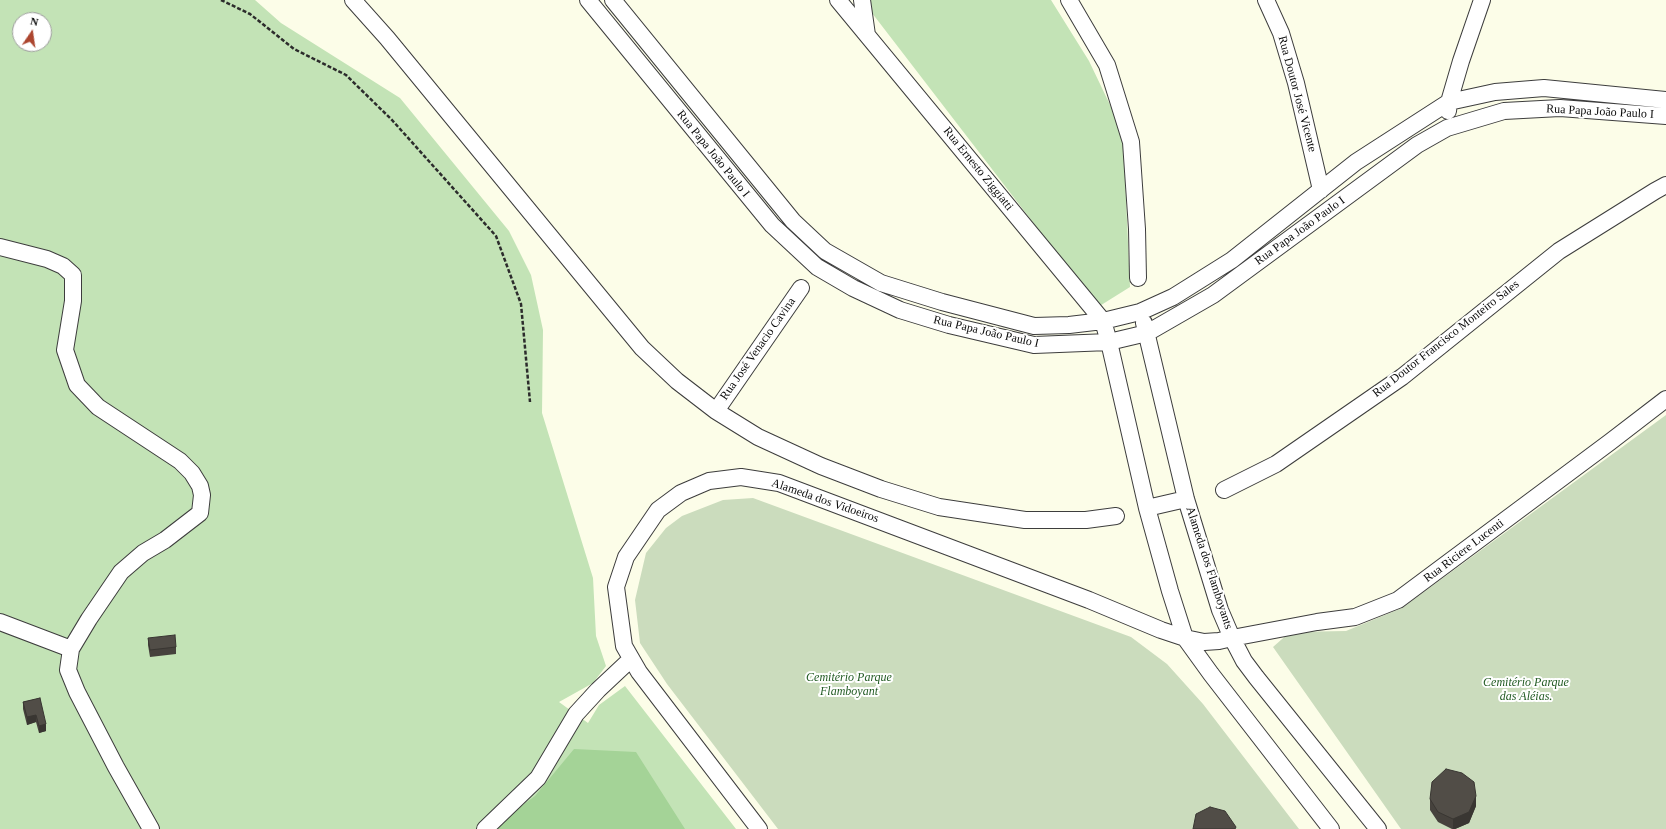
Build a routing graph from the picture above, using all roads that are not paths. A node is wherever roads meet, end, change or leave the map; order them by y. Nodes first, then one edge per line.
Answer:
1 (353, 0) edge
2 (588, 0) edge
3 (613, 0) edge
4 (838, 0) edge
5 (862, 0) edge
6 (1069, 0) edge
7 (1266, 0) edge
8 (1482, 0) edge
9 (867, 35) junction
10 (1666, 100) edge
11 (1449, 102) junction
12 (1666, 116) edge
13 (1447, 128) junction
14 (1666, 186) edge
15 (1321, 190) junction
16 (0, 247) edge
17 (1138, 278) dead end
18 (801, 288) dead end
19 (1140, 312) junction
20 (1103, 321) junction
21 (1147, 333) junction
22 (1109, 342) junction
23 (1666, 399) edge
24 (716, 411) junction
25 (1224, 490) dead end
26 (1186, 499) junction
27 (1147, 508) junction
28 (1116, 516) dead end
29 (0, 622) edge
30 (1186, 638) junction
31 (1232, 638) junction
32 (71, 649) junction
33 (631, 659) junction
34 (151, 829) edge
35 (485, 829) edge
36 (758, 829) edge
37 (1331, 829) edge
38 (1378, 829) edge

1 - 24 street
2 - 22 street, Rua Papa João Paulo I
3 - 20 street, Rua Papa João Paulo I
4 - 9 street, Rua Ernesto Ziggiatti
5 - 9 street
6 - 17 street
7 - 15 street, Rua Doutor José Vicente
8 - 11 street
9 - 20 street, Rua Ernesto Ziggiatti
10 - 11 street, Rua Papa João Paulo I
11 - 13 street
11 - 15 street, Rua Papa João Paulo I
12 - 13 street, Rua Papa João Paulo I
13 - 21 street, Rua Papa João Paulo I
14 - 25 street, Rua Doutor Francisco Monteiro Sales
15 - 19 street, Rua Papa João Paulo I
16 - 32 street
18 - 24 street, Rua José Venacio Cavina
19 - 20 street, Rua Papa João Paulo I
19 - 21 street, Alameda dos Flamboyants
20 - 22 street, Rua Ernesto Ziggiatti
21 - 22 street, Rua Papa João Paulo I
21 - 26 street, Alameda dos Flamboyants
22 - 27 street
23 - 31 street, Rua Riciere Lucenti
24 - 28 street
26 - 27 street
26 - 31 street, Alameda dos Flamboyants
27 - 30 street
29 - 32 street
30 - 31 street, Rua Riciere Lucenti
30 - 33 street, Alameda dos Vidoeiros
30 - 37 street
31 - 38 street, Alameda dos Flamboyants
32 - 34 street
33 - 35 street
33 - 36 street, Alameda dos Vidoeiros

